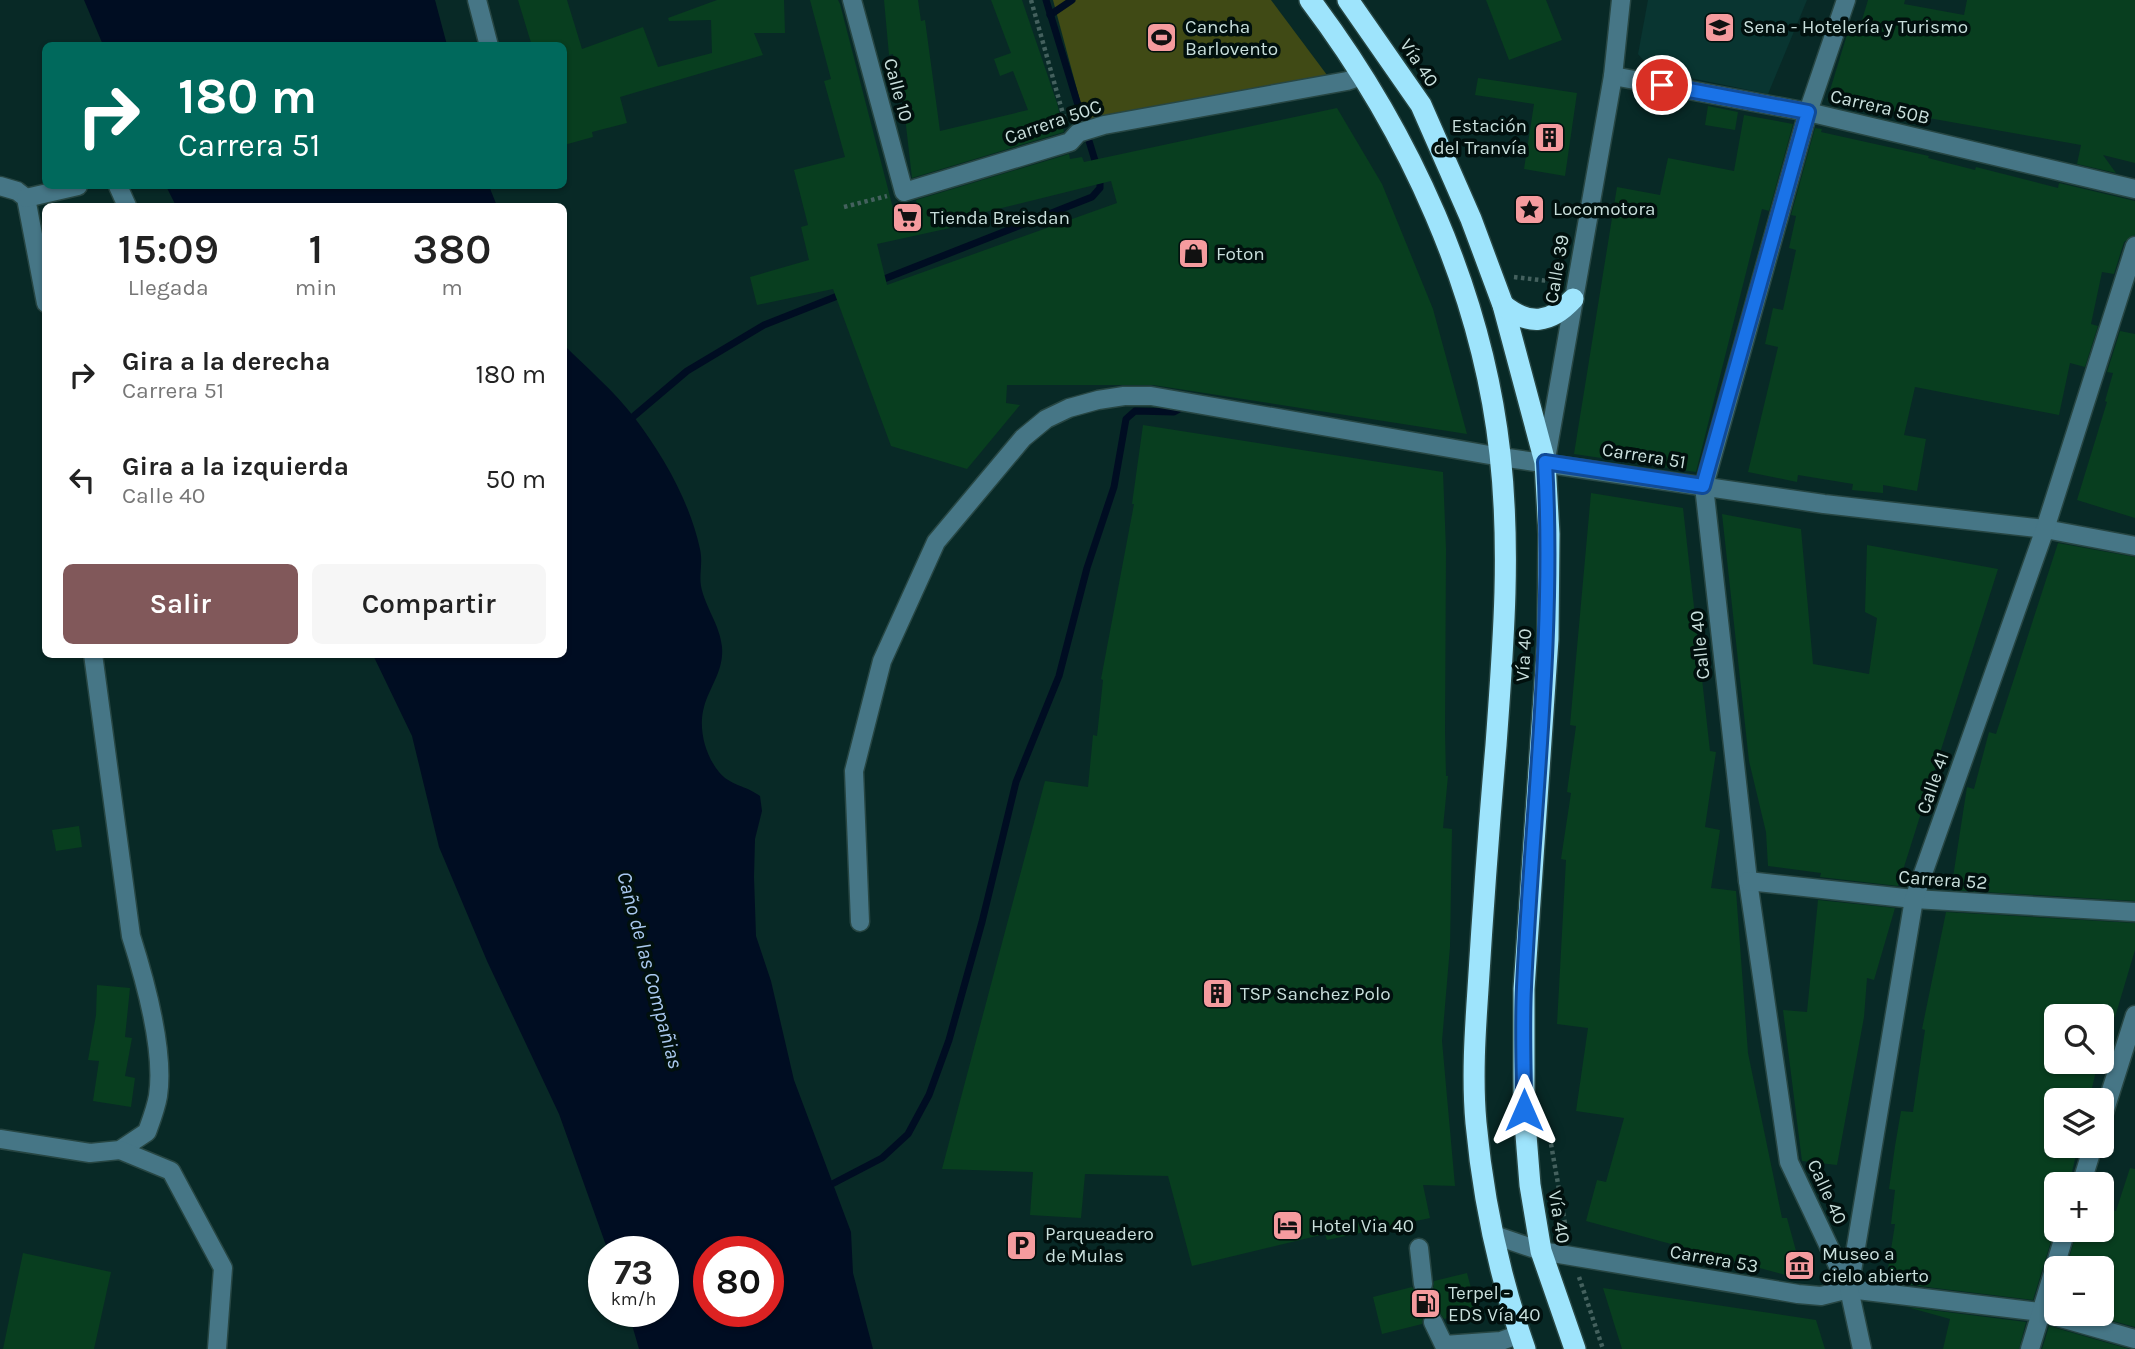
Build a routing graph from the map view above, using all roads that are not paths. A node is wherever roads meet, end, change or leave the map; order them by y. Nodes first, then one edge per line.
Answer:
1 (477, 0) edge
2 (852, 0) edge
3 (1310, 0) edge
4 (1348, 0) edge
5 (1621, 0) edge
6 (1846, 0) edge
7 (488, 42) edge
8 (1362, 76) junction
9 (1613, 76) junction
10 (1808, 112) junction
11 (0, 187) edge
12 (65, 189) edge
13 (2135, 189) edge
14 (904, 192) joint
15 (26, 198) junction
16 (2135, 246) edge
17 (42, 281) edge
18 (1573, 299) junction
19 (1503, 305) junction
20 (1501, 457) junction
21 (1545, 462) junction
22 (1703, 486) junction
23 (2045, 529) junction
24 (2135, 546) edge
25 (94, 658) edge
26 (1748, 881) junction
27 (1914, 900) junction
28 (2135, 912) edge
29 (860, 922) dead end
30 (2135, 1015) edge
31 (2112, 1088) edge
32 (0, 1139) edge
33 (120, 1150) junction
34 (1494, 1235) junction
35 (2062, 1242) edge
36 (1419, 1248) dead end
37 (1541, 1251) junction
38 (1423, 1284) tunnel mouth
39 (1849, 1289) junction
40 (2040, 1312) junction
41 (1433, 1321) tunnel mouth
42 (2135, 1339) edge
43 (1523, 1342) edge
44 (217, 1349) edge
45 (1575, 1349) edge
46 (1862, 1349) edge
47 (2030, 1349) edge

1 - 7 street
2 - 14 street, Calle 10
3 - 8 highway, Vía 40
4 - 19 highway, Vía 40
5 - 9 street, Calle 39
6 - 10 street, Calle 40
8 - 14 street, Carrera 50C
8 - 20 highway, Vía 40
9 - 10 street, Carrera 50B
9 - 18 street, Calle 39
10 - 13 street, Carrera 50B
10 - 22 street, Calle 40
11 - 15 street
12 - 15 street
15 - 17 street
16 - 23 street, Calle 41
18 - 19 highway
18 - 21 street, Calle 39
19 - 21 highway, Vía 40
20 - 21 street, Carrera 51
20 - 29 street, Carrera 51
20 - 34 highway, Vía 40
21 - 22 street, Carrera 51
21 - 37 highway, Vía 40
22 - 23 street, Carrera 51
22 - 26 street, Calle 40
23 - 24 street, Carrera 51
23 - 27 street, Calle 41
25 - 33 street
26 - 27 street, Carrera 52
26 - 39 street, Calle 40
27 - 28 street, Carrera 52
27 - 39 street, Calle 41
30 - 31 street
32 - 33 street
33 - 44 street
34 - 37 street, Carrera 53
34 - 43 highway, Vía 40
35 - 40 street
36 - 38 street
37 - 39 street, Carrera 53
37 - 45 highway, Vía 40
39 - 40 street, Carrera 53
39 - 46 street, Calle 41
40 - 42 street, Carrera 53
40 - 47 street
41 - 43 street

